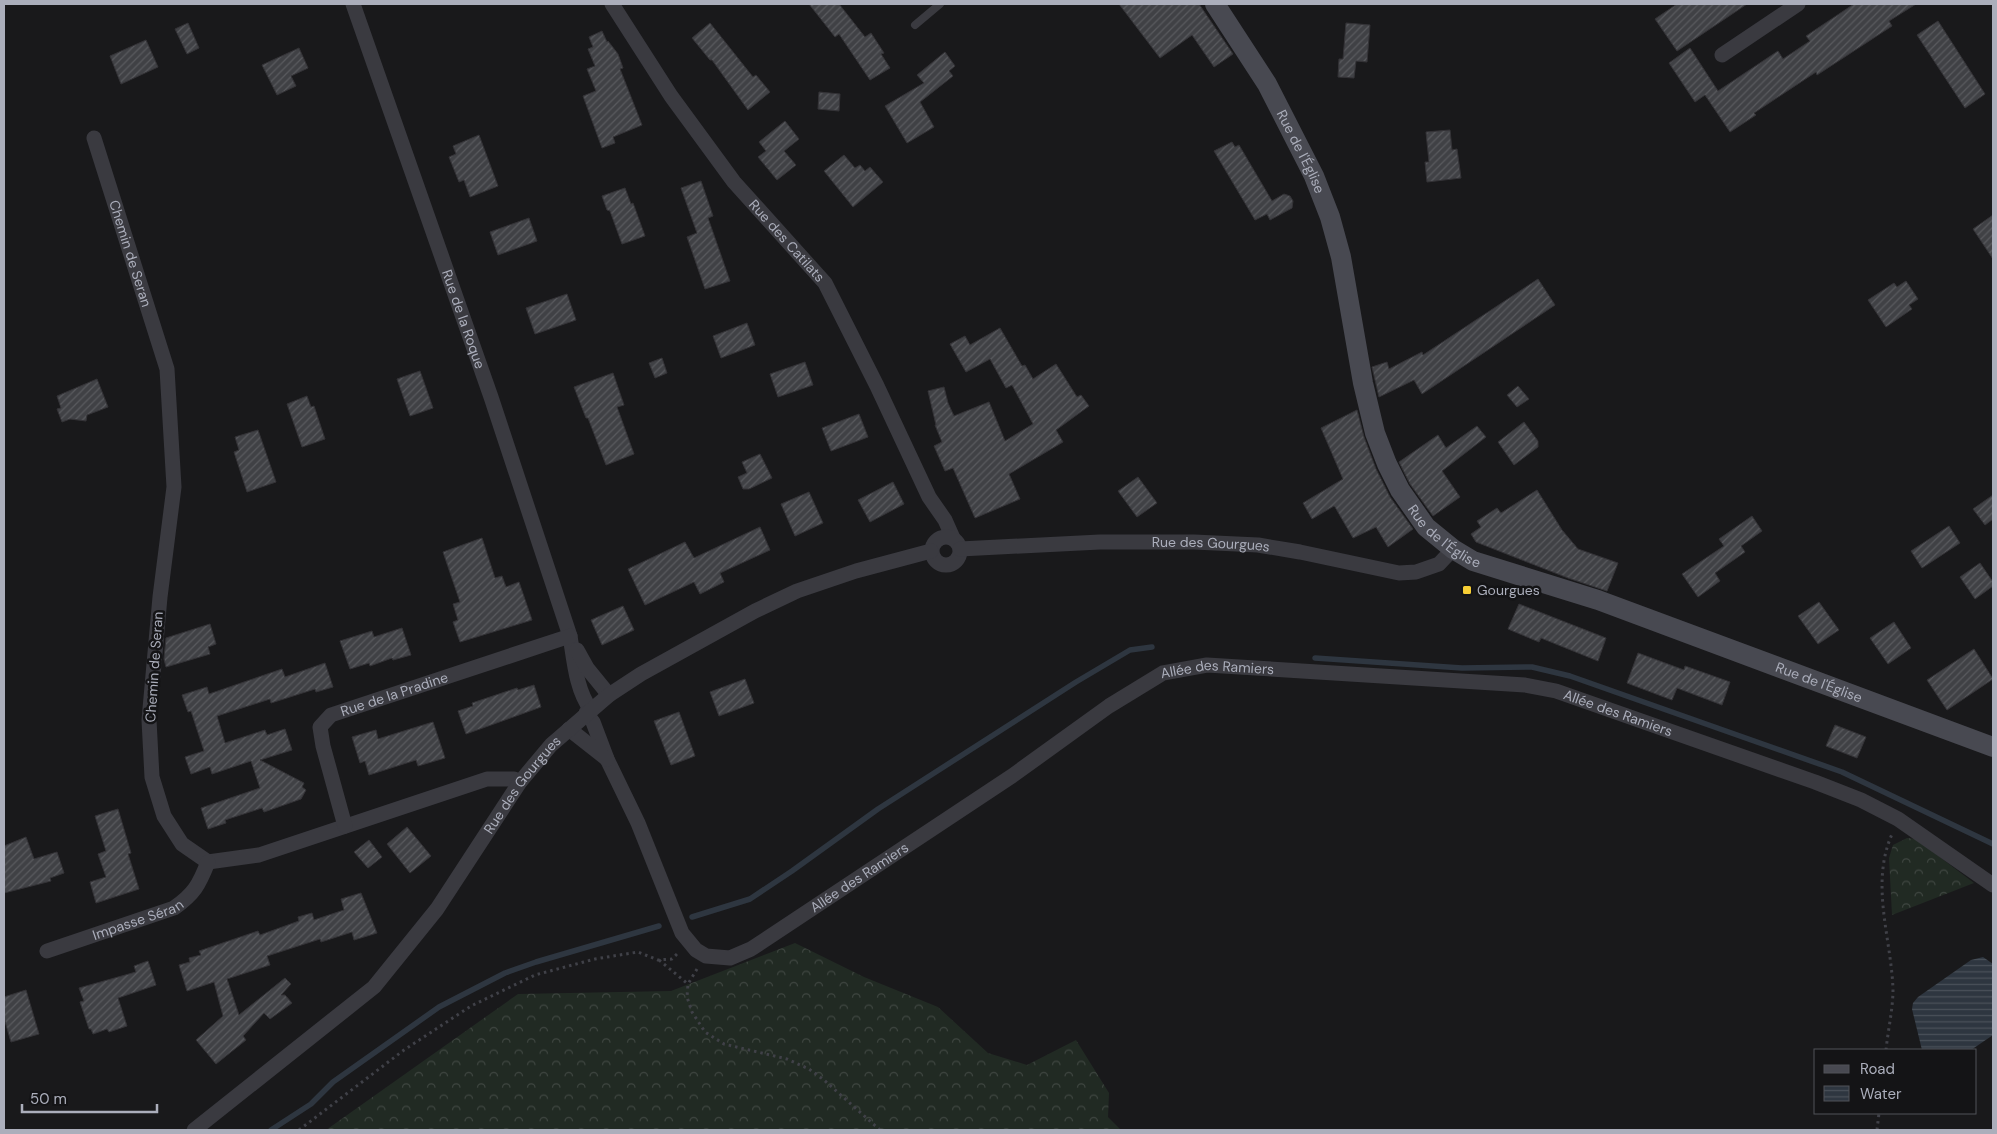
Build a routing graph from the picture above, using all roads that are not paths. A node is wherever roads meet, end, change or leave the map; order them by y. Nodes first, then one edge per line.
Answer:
1 (353, 4) edge
2 (612, 4) edge
3 (940, 4) edge
4 (1215, 4) edge
5 (1798, 4) edge
6 (915, 25) dead end
7 (1722, 54) dead end
8 (94, 138) dead end
9 (930, 497) junction
10 (956, 544) junction
11 (934, 545) junction
12 (1453, 550) junction
13 (570, 636) junction
14 (609, 695) junction
15 (588, 711) junction
16 (569, 729) junction
17 (1993, 747) edge
18 (607, 759) junction
19 (520, 782) junction
20 (345, 826) junction
21 (208, 862) junction
22 (1993, 885) edge
23 (47, 951) dead end
24 (194, 1130) edge

1 - 13 street, Rue de la Roque
2 - 9 street, Rue des Catilats
3 - 6 lane
4 - 12 main road, Rue de l'Église
5 - 7 street
8 - 21 street, Chemin de Seran
9 - 10 street, Rue des Catilats
9 - 11 street, Rue des Catilats
10 - 11 street, Rue des Gourgues
10 - 11 street
10 - 12 street, Rue des Gourgues
11 - 14 street, Rue des Gourgues
12 - 17 main road, Rue de l'Église
13 - 14 street, Rue de la Roque
13 - 15 street, Rue de la Roque
13 - 20 street, Rue de la Pradine
14 - 15 street, Rue des Gourgues
15 - 16 street, Rue des Gourgues
15 - 18 street
16 - 18 street
16 - 19 street, Rue des Gourgues
18 - 22 street, Allée des Ramiers
19 - 20 street
19 - 24 street, Rue des Gourgues
20 - 21 street
21 - 23 street, Impasse Séran

